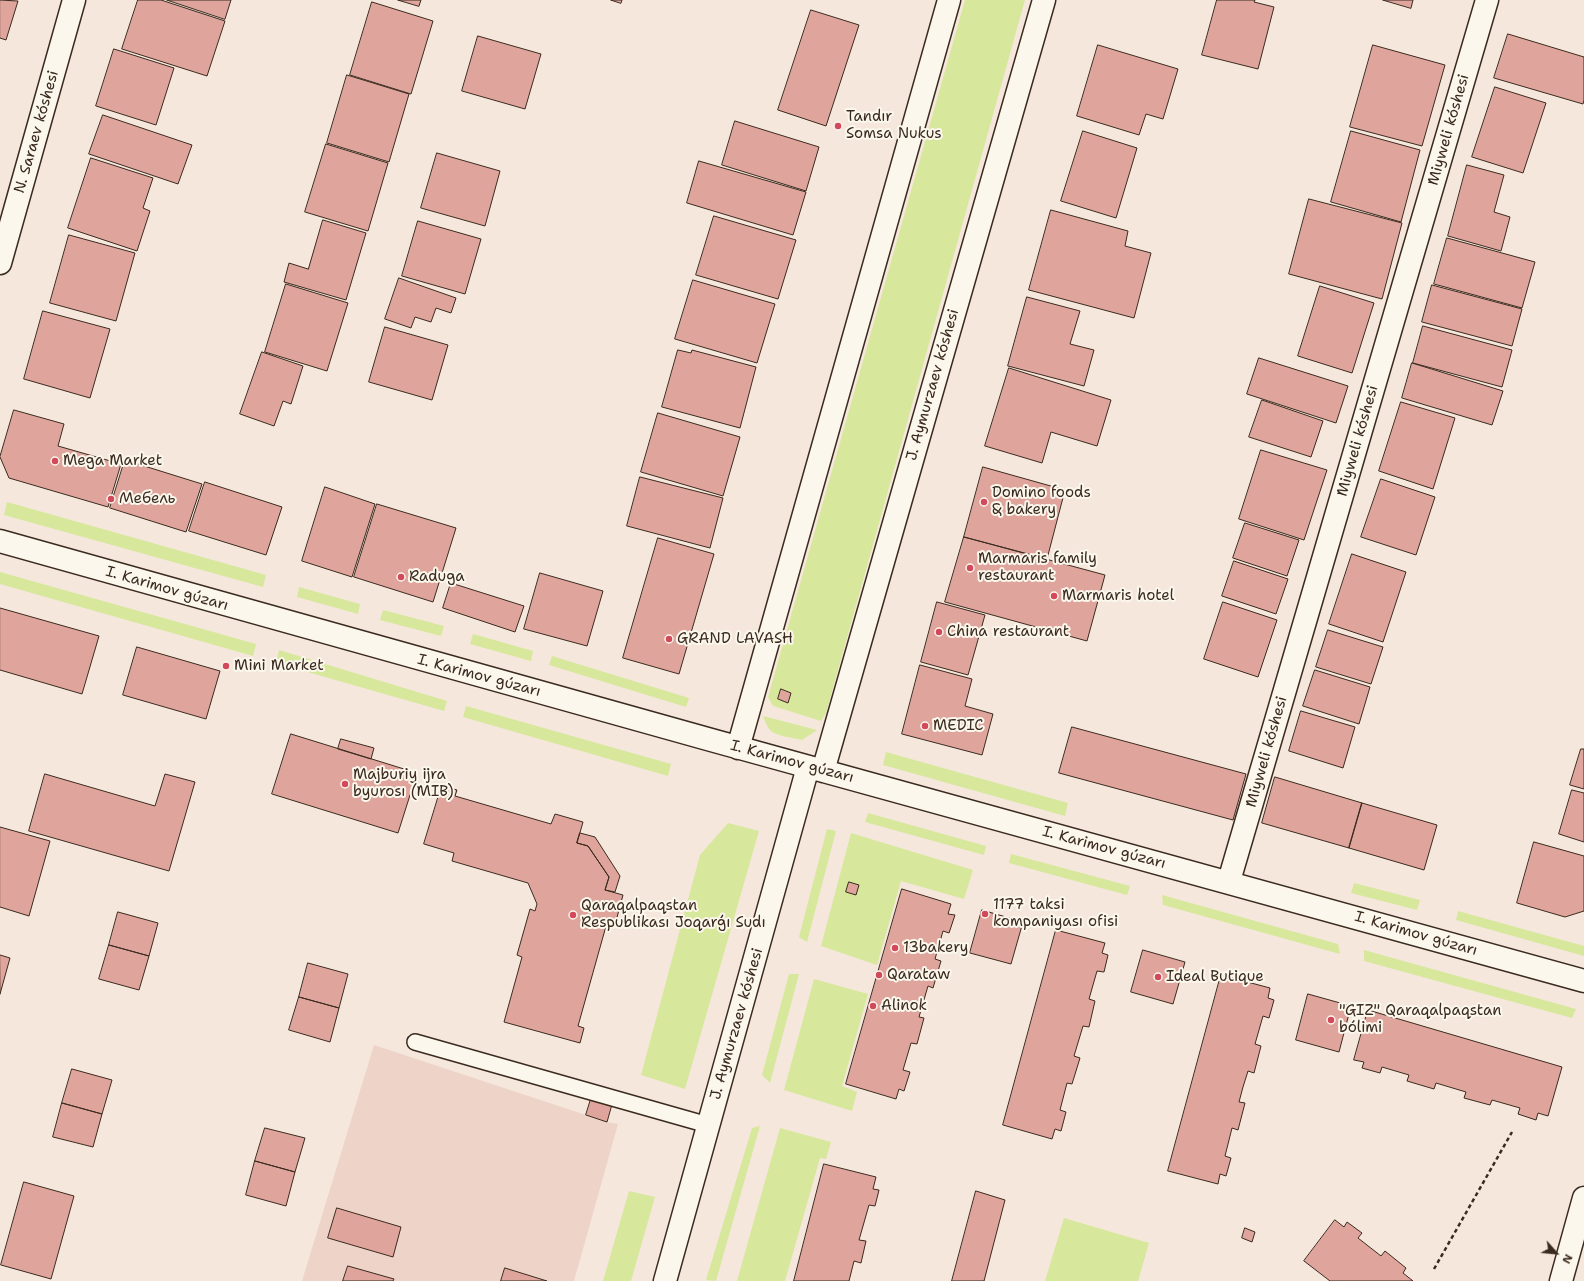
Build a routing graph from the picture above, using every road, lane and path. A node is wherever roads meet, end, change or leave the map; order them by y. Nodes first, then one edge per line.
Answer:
1 (74, 0) edge
2 (949, 0) edge
3 (1044, 0) edge
4 (1487, 0) edge
5 (0, 263) edge
6 (0, 541) edge
7 (738, 748) junction
8 (815, 769) junction
9 (1229, 881) junction
10 (1584, 981) edge
11 (415, 1042) dead end
12 (708, 1125) junction
13 (1512, 1132) dead end
14 (1584, 1198) edge
15 (1434, 1269) dead end
16 (665, 1281) edge
17 (1561, 1281) edge

1 - 5 street, N. Saraev kóshesi
2 - 7 street
3 - 8 street, J. Aymurzaev kóshesi
4 - 9 street, Miyweli kóshesi
6 - 7 street, I. Karimov gúzarı
7 - 8 street, I. Karimov gúzarı
8 - 9 street, I. Karimov gúzarı
8 - 12 street, J. Aymurzaev kóshesi
9 - 10 street, I. Karimov gúzarı
11 - 12 lane
12 - 16 street, J. Aymurzaev kóshesi
13 - 15 path
14 - 17 street

